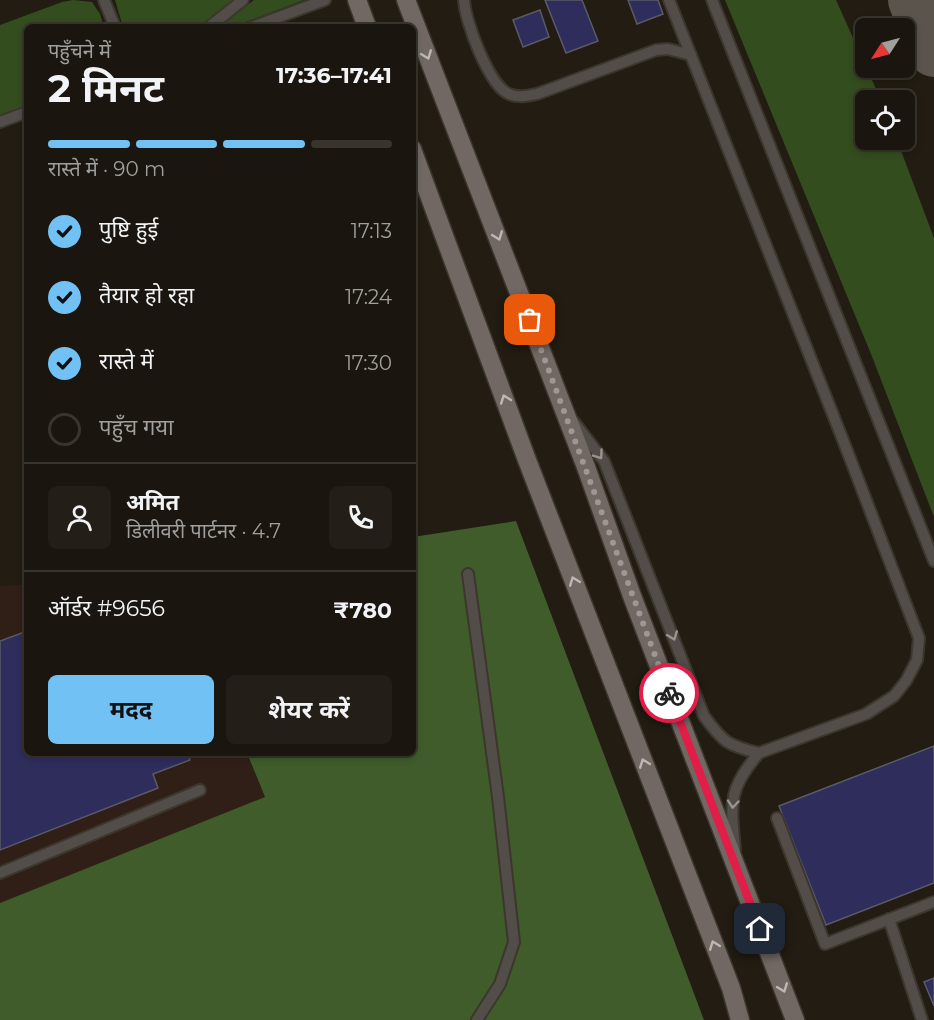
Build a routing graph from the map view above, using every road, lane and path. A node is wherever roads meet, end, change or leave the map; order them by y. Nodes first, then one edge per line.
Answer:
1 (104, 0) edge
2 (243, 0) edge
3 (325, 0) edge
4 (357, 0) edge
5 (406, 0) edge
6 (464, 0) edge
7 (669, 0) edge
8 (712, 0) edge
9 (114, 24) edge
10 (213, 24) edge
11 (260, 24) edge
12 (366, 24) edge
13 (415, 24) edge
14 (416, 26) edge
15 (691, 55) junction
16 (24, 113) edge
17 (0, 122) edge
18 (416, 160) edge
19 (564, 409) junction
20 (934, 561) edge
21 (468, 574) dead end
22 (759, 753) junction
23 (200, 790) dead end
24 (777, 818) dead end
25 (0, 873) edge
26 (738, 873) junction
27 (934, 902) edge
28 (889, 919) junction
29 (477, 1020) edge
30 (740, 1020) edge
31 (795, 1020) edge
32 (922, 1020) edge

1 - 9 lane
2 - 10 lane
3 - 11 lane
4 - 12 main road
5 -> 13 main road
6 - 15 lane
7 - 15 lane
8 - 20 lane
14 -> 19 main road
15 - 22 lane
16 - 17 lane
30 -> 18 main road
19 -> 22 lane
19 - 26 main road
21 - 29 lane
22 -> 26 lane
23 - 25 lane
24 - 28 lane
26 -> 31 main road
27 - 28 lane
28 - 32 lane

